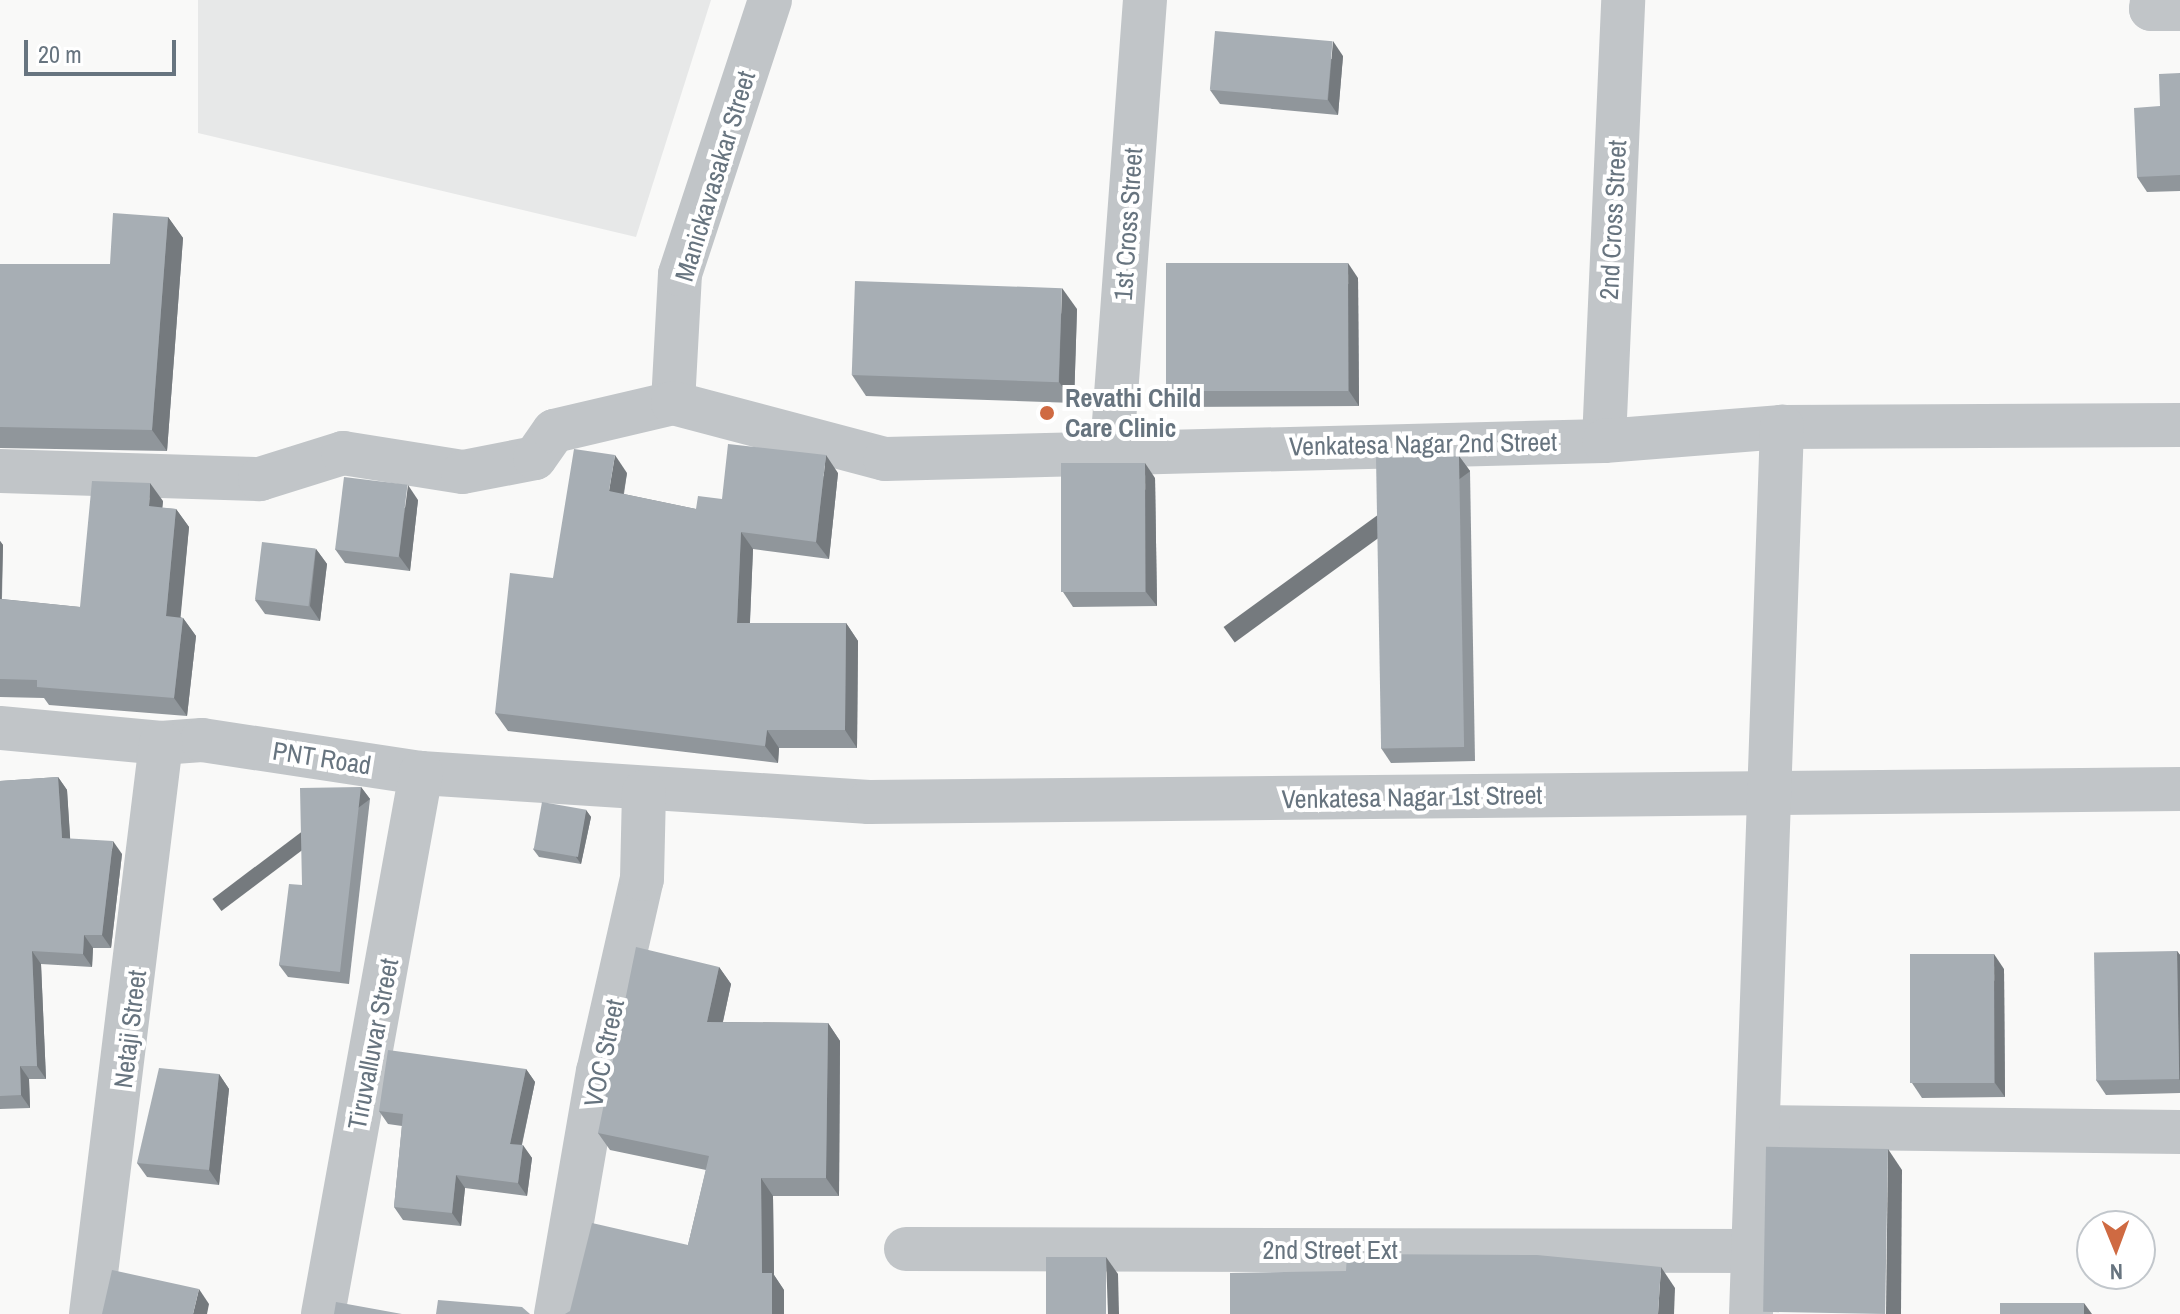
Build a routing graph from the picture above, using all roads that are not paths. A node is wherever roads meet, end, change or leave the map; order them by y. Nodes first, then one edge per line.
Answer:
1 (770, 0) edge
2 (1145, 0) edge
3 (1623, 0) edge
4 (2152, 0) edge
5 (2180, 9) edge
6 (673, 403) junction
7 (2180, 425) edge
8 (1782, 427) junction
9 (1604, 441) junction
10 (1112, 449) junction
11 (0, 471) edge
12 (0, 728) edge
13 (161, 743) junction
14 (421, 773) junction
15 (2180, 789) edge
16 (644, 792) junction
17 (1770, 793) junction
18 (1761, 1127) junction
19 (2180, 1132) edge
20 (906, 1249) dead end
21 (1753, 1251) junction
22 (91, 1314) edge
23 (323, 1314) edge
24 (556, 1314) edge
25 (1751, 1314) edge

1 - 6 street, Manickavasakar Street
2 - 10 street, 1st Cross Street
3 - 9 street, 2nd Cross Street
4 - 5 street
6 - 10 street, Venkatesa Nagar 2nd Street
6 - 11 street
7 - 8 street, Venkatesa Nagar 2nd Street
8 - 9 street, Venkatesa Nagar 2nd Street
8 - 17 street
9 - 10 street, Venkatesa Nagar 2nd Street
12 - 13 street, PNT Road
13 - 14 street, PNT Road
13 - 22 street, Netaji Street
14 - 16 street, PNT Road
14 - 23 street, Tiruvalluvar Street
15 - 17 street, Venkatesa Nagar 1st Street
16 - 17 street, Venkatesa Nagar 1st Street
16 - 24 street, VOC Street
17 - 18 street
18 - 19 street
18 - 21 street
20 - 21 street, 2nd Street Ext
21 - 25 street

